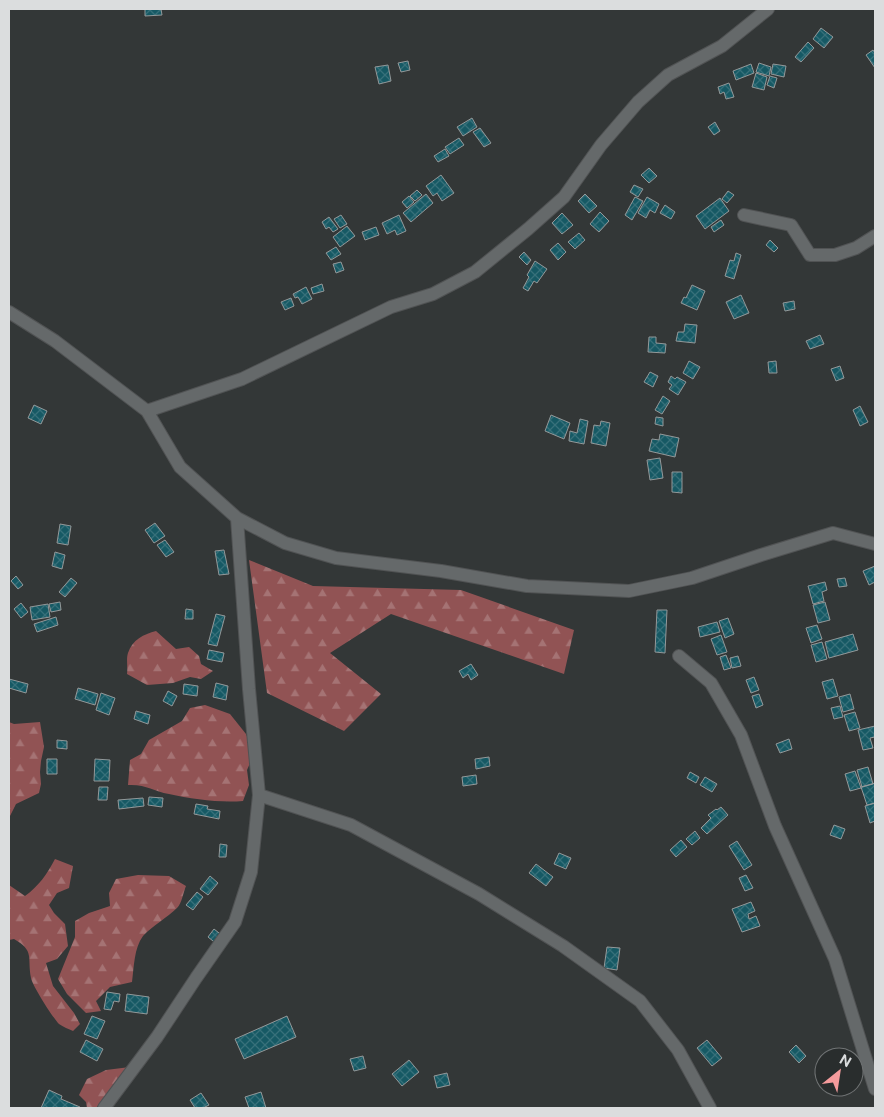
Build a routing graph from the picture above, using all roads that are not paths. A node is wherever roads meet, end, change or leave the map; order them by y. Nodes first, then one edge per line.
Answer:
1 (768, 9) edge
2 (744, 215) dead end
3 (875, 236) edge
4 (9, 312) edge
5 (147, 411) junction
6 (237, 518) junction
7 (875, 544) edge
8 (679, 656) dead end
9 (259, 795) junction
10 (875, 1089) edge
11 (104, 1108) edge
12 (710, 1108) edge

1 - 5 street
2 - 3 street
4 - 5 street
5 - 6 street
6 - 7 street
6 - 9 street
8 - 10 street
9 - 11 street
9 - 12 street

